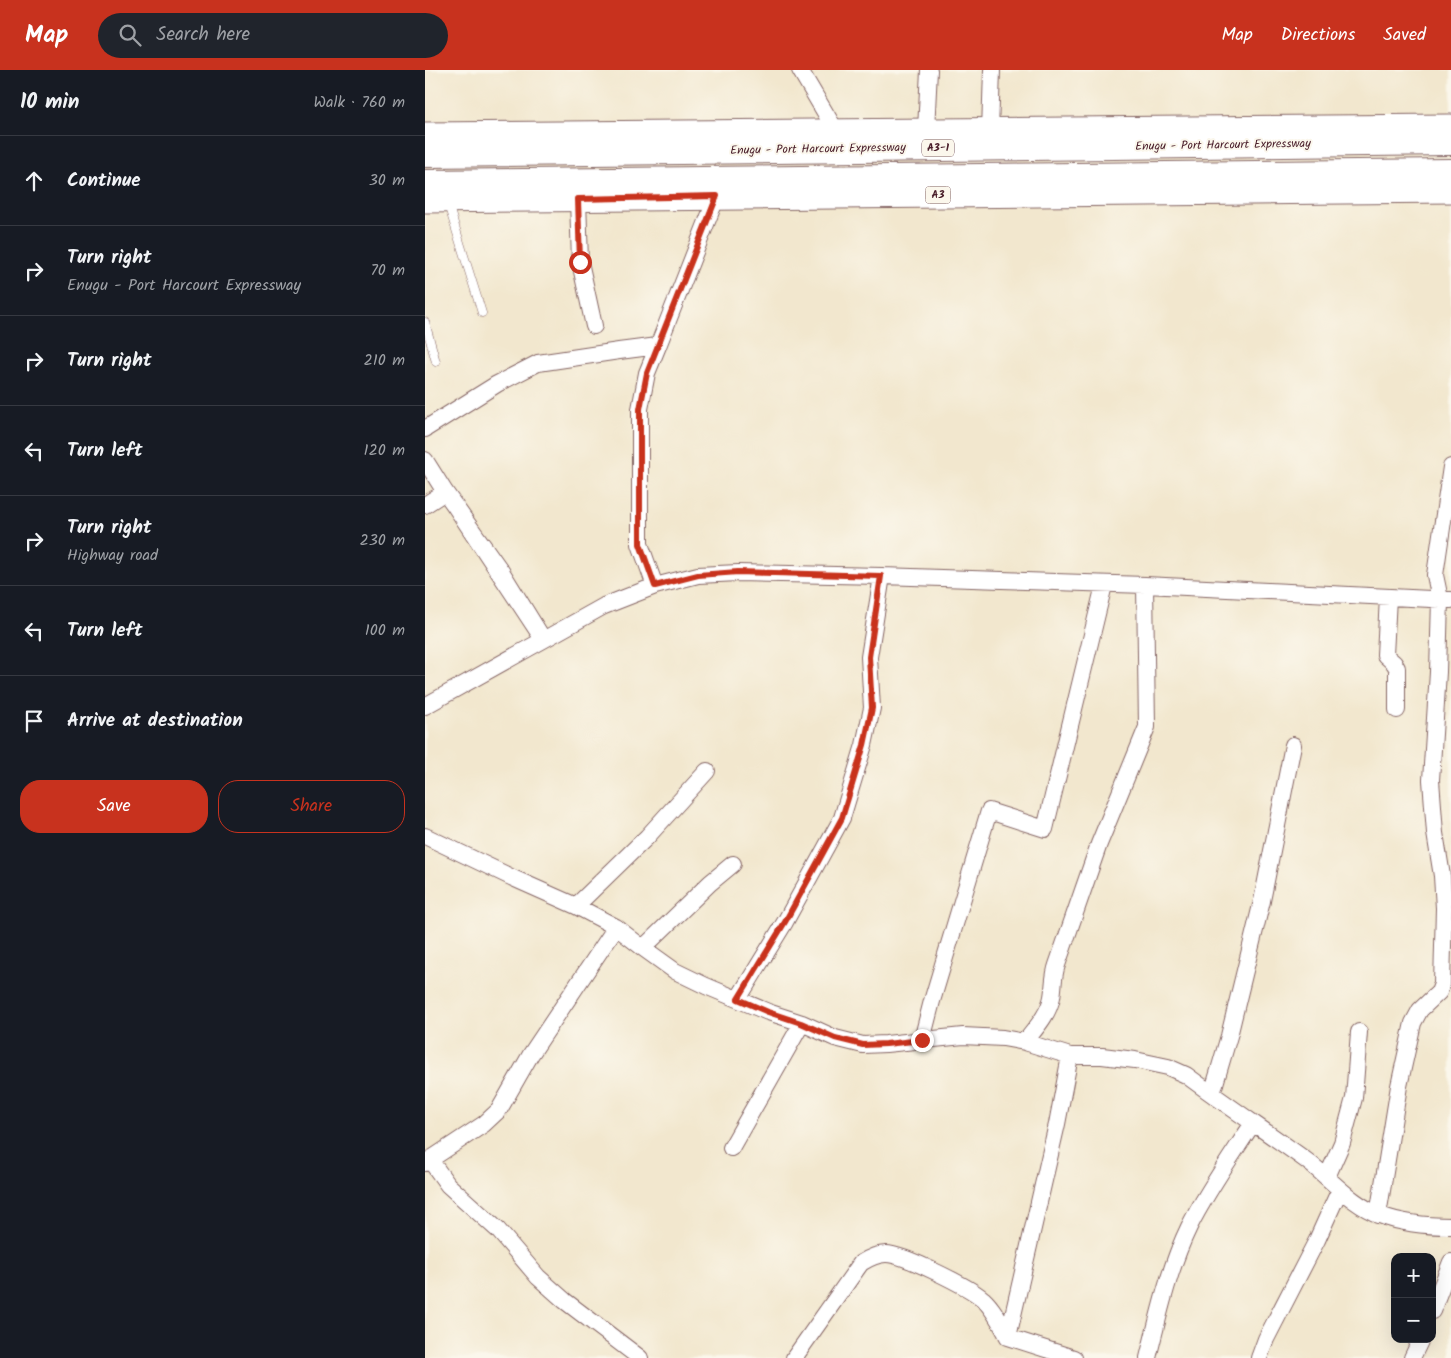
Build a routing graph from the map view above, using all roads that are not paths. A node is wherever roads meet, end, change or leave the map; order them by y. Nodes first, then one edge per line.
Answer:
1 (800, 70) edge
2 (929, 70) edge
3 (992, 70) edge
4 (1451, 127) edge
5 (926, 130) junction
6 (837, 131) junction
7 (990, 131) junction
8 (425, 135) edge
9 (1451, 142) edge
10 (1332, 144) junction
11 (425, 154) edge
12 (1451, 172) edge
13 (1333, 174) junction
14 (425, 183) edge
15 (1451, 190) edge
16 (717, 196) junction
17 (578, 199) junction
18 (436, 200) edge
19 (482, 313) dead end
20 (425, 322) edge
21 (594, 326) dead end
22 (659, 346) junction
23 (437, 362) dead end
24 (425, 429) edge
25 (425, 460) edge
26 (1451, 467) edge
27 (445, 492) junction
28 (425, 505) edge
29 (881, 576) junction
30 (1104, 585) junction
31 (1145, 585) junction
32 (655, 586) junction
33 (1388, 597) junction
34 (1445, 600) edge
35 (543, 639) junction
36 (425, 706) edge
37 (1397, 710) dead end
38 (1293, 744) dead end
39 (707, 771) dead end
40 (425, 836) edge
41 (733, 864) dead end
42 (576, 906) junction
43 (616, 927) junction
44 (643, 948) junction
45 (738, 999) junction
46 (801, 1023) junction
47 (1359, 1032) dead end
48 (922, 1040) junction
49 (1025, 1042) junction
50 (1070, 1056) junction
51 (1212, 1094) junction
52 (1253, 1123) junction
53 (731, 1148) dead end
54 (427, 1161) edge
55 (1327, 1177) junction
56 (1340, 1189) junction
57 (1378, 1215) junction
58 (1451, 1226) edge
59 (1451, 1262) edge
60 (1436, 1301) edge
61 (1008, 1337) junction
62 (1419, 1343) edge
63 (640, 1358) edge
64 (794, 1358) edge
65 (1074, 1358) edge
66 (1149, 1358) edge
67 (1259, 1358) edge
68 (1412, 1358) edge

1 - 6 street
2 - 5 street
3 - 7 street
4 - 7 main road, Enugu - Port Harcourt Expressway
5 - 6 main road, Enugu - Port Harcourt Expressway
5 - 7 main road, Enugu - Port Harcourt Expressway
6 - 8 main road, Enugu - Port Harcourt Expressway
9 - 10 highway, Enugu - Port Harcourt Expressway / A3-1
10 - 11 highway, Enugu - Port Harcourt Expressway / A3-1
10 - 13 highway
12 - 13 highway
13 - 14 highway
15 - 16 main road, A3
16 - 17 main road, A3
16 - 22 street
17 - 18 main road, A3
17 - 21 street
18 - 19 lane
20 - 23 lane
22 - 24 street
22 - 32 street
25 - 27 street
26 - 34 street
27 - 28 street
27 - 35 street
29 - 30 street
29 - 32 street
29 - 45 street
30 - 31 street
30 - 48 street
31 - 33 street
31 - 49 street
32 - 35 street
33 - 34 street
33 - 37 street
34 - 57 street
35 - 36 street
38 - 51 street
39 - 42 street
40 - 42 street
41 - 44 street
42 - 43 street
43 - 44 street
43 - 54 street
44 - 45 street
45 - 46 street
46 - 48 street
46 - 53 street
47 - 55 street
48 - 49 street
49 - 50 street
50 - 51 street
50 - 61 street
51 - 52 street
52 - 55 street
52 - 66 street
54 - 63 street
55 - 56 street
56 - 57 street
56 - 67 street
57 - 58 street
59 - 60 street
61 - 64 street
61 - 65 street
62 - 68 street

